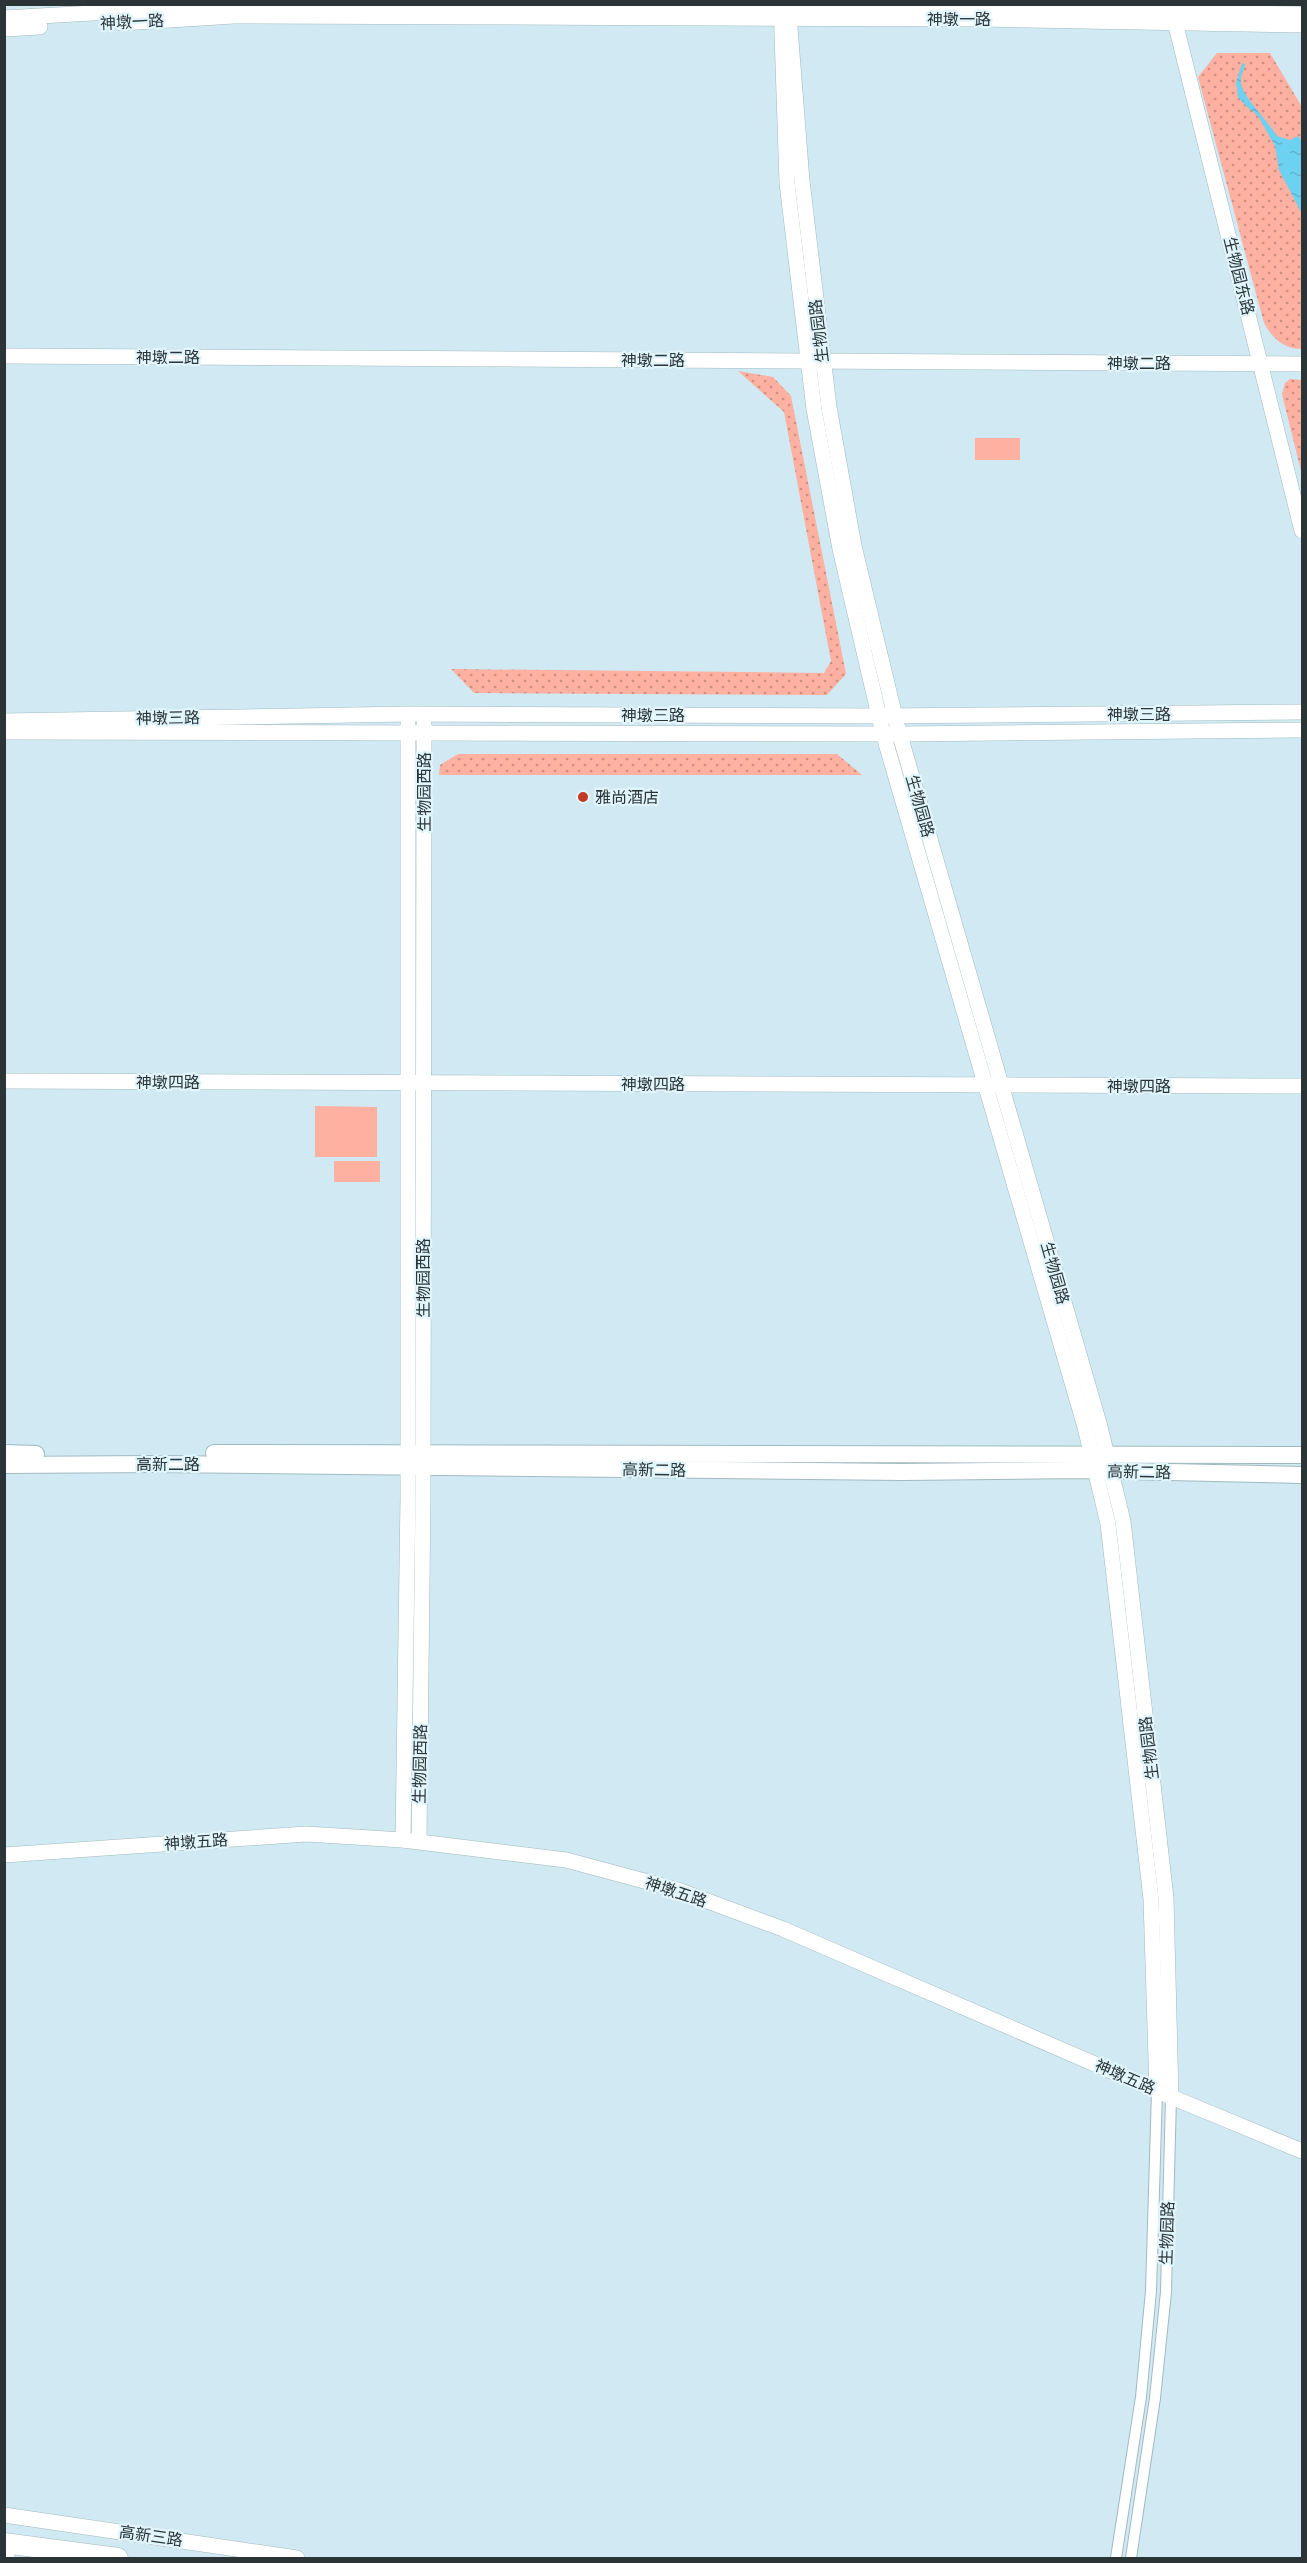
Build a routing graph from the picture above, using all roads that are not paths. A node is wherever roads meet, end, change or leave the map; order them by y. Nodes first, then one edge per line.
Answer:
1 (786, 10) edge
2 (1302, 14) edge
3 (1175, 22) junction
4 (1302, 25) edge
5 (7, 26) edge
6 (4, 356) edge
7 (816, 362) junction
8 (1261, 363) junction
9 (1302, 364) edge
10 (1302, 531) edge
11 (1302, 712) edge
12 (416, 714) junction
13 (888, 716) junction
14 (4, 722) edge
15 (1302, 730) edge
16 (416, 731) junction
17 (4, 732) edge
18 (883, 733) junction
19 (900, 734) junction
20 (4, 1081) edge
21 (417, 1084) junction
22 (994, 1086) junction
23 (1302, 1086) edge
24 (4, 1452) edge
25 (1098, 1454) junction
26 (1302, 1455) edge
27 (415, 1460) junction
28 (4, 1465) edge
29 (1102, 1471) junction
30 (1302, 1475) edge
31 (403, 1839) junction
32 (419, 1842) junction
33 (4, 1855) edge
34 (1164, 2094) junction
35 (1302, 2151) edge
36 (4, 2515) edge
37 (4, 2543) edge
38 (118, 2559) edge
39 (297, 2559) edge
40 (1116, 2559) edge
41 (1131, 2559) edge

1 - 2 street, 神墩一路
1 - 3 street, 神墩一路
1 - 5 street, 神墩一路
1 - 7 street, 生物园路
3 - 4 street, 神墩一路
3 - 8 street, 生物园东路
6 - 7 street, 神墩二路
7 - 8 street, 神墩二路
7 - 13 street, 生物园路
8 - 9 street, 神墩二路
8 - 10 street, 生物园东路
11 - 13 street, 神墩三路
12 - 13 street, 神墩三路
12 - 14 street, 神墩三路
12 - 16 street, 生物园西路
13 - 18 street, 生物园路
13 - 19 street, 生物园路
15 - 19 street, 神墩三路
16 - 17 street, 神墩三路
16 - 18 street, 神墩三路
16 - 21 street, 生物园西路
18 - 19 street, 神墩三路
18 - 22 street, 生物园路
19 - 22 street, 生物园路
20 - 21 street, 神墩四路
21 - 22 street, 神墩四路
21 - 27 street, 生物园西路
22 - 23 street, 神墩四路
22 - 25 street, 生物园路
24 - 27 main road, 高新二路
25 - 26 main road, 高新二路
25 - 27 main road, 高新二路
25 - 29 street, 生物园路
27 - 28 main road, 高新二路
27 - 29 main road, 高新二路
27 - 31 street, 生物园西路
27 - 32 street, 生物园西路
29 - 30 main road, 高新二路
29 - 34 street, 生物园路
31 - 32 street, 神墩五路
31 - 33 street, 神墩五路
32 - 34 street, 神墩五路
34 - 35 street, 神墩五路
34 - 40 street, 生物园路
34 - 41 street, 生物园路
36 - 39 street, 高新三路
37 - 38 highway, 高新三路

